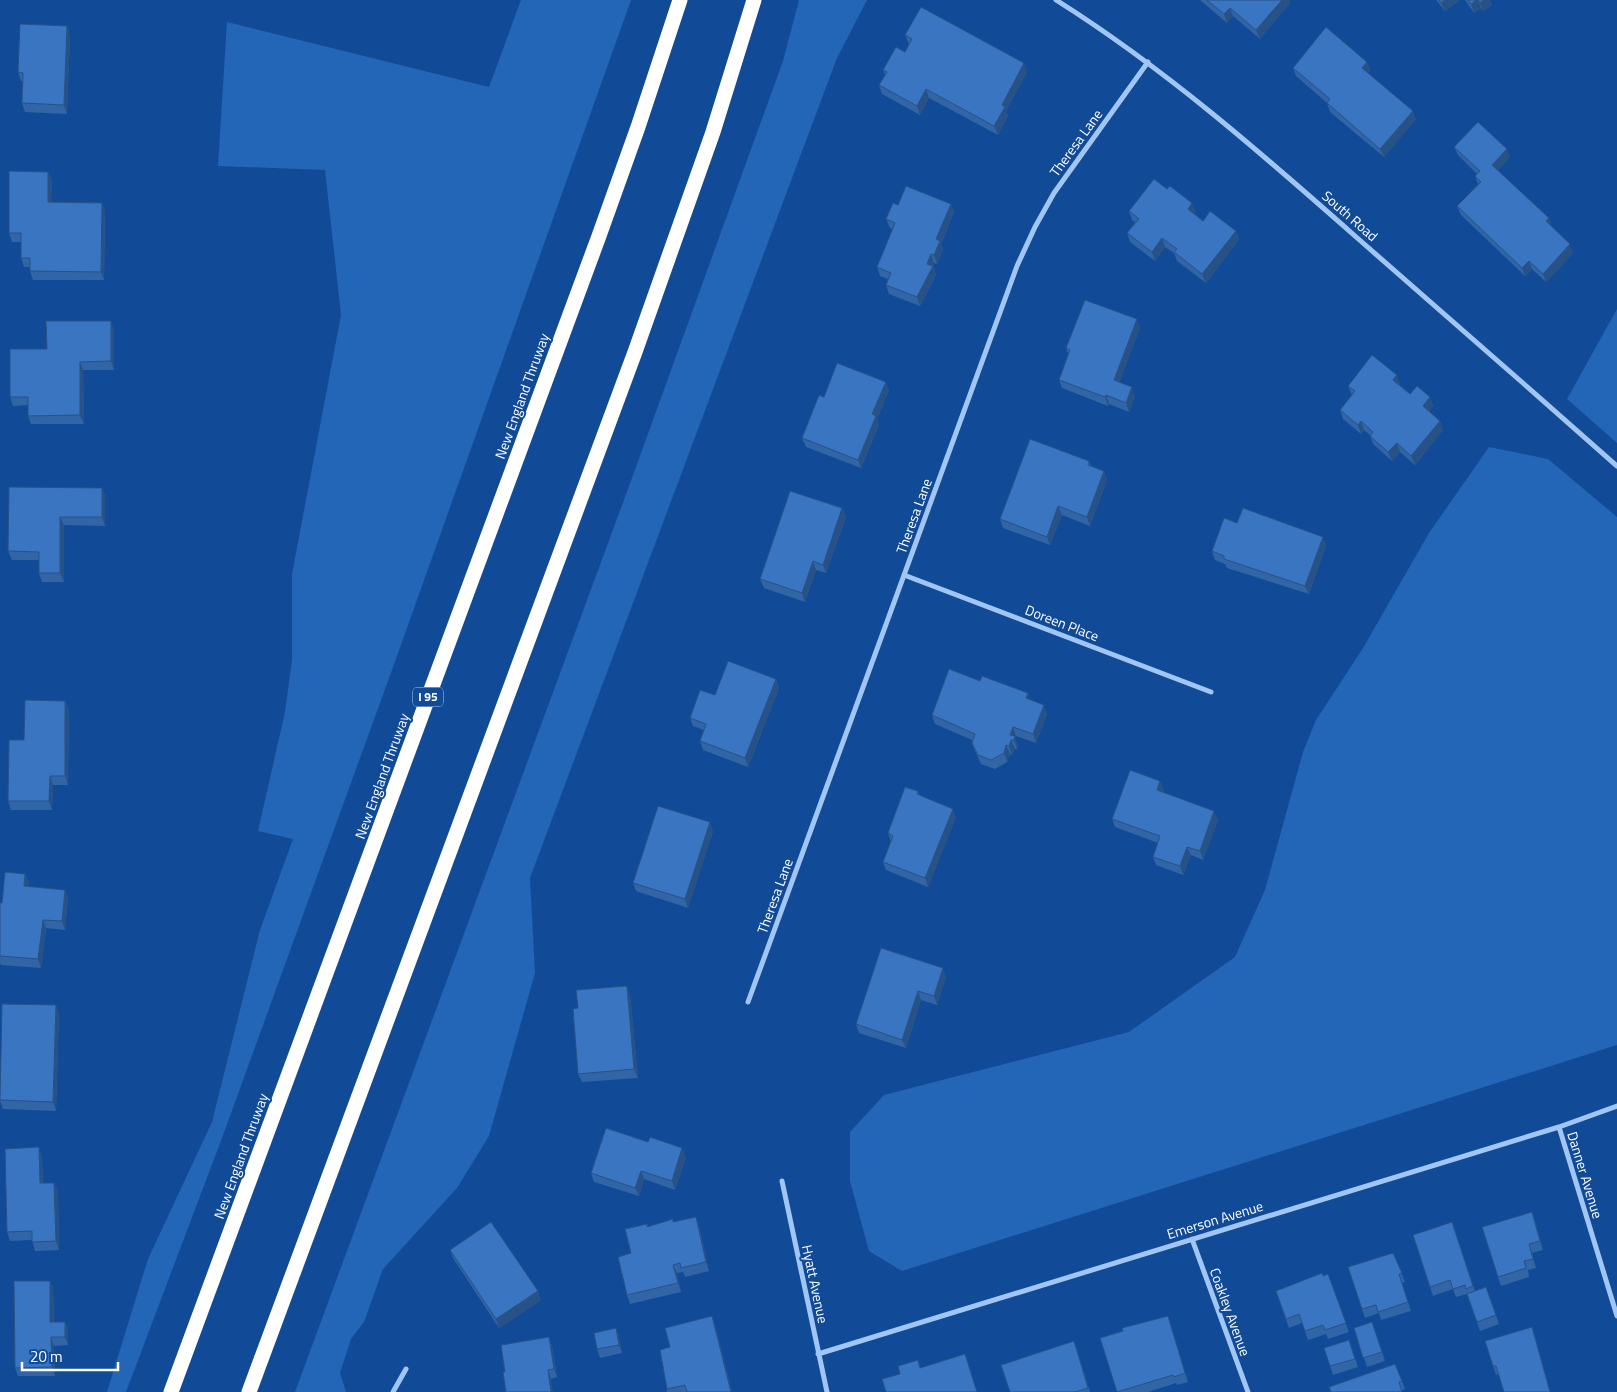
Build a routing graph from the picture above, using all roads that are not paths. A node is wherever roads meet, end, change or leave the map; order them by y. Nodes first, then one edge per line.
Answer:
1 (680, 0) edge
2 (754, 0) edge
3 (1056, 0) edge
4 (1148, 62) junction
5 (1617, 466) edge
6 (904, 575) junction
7 (1211, 692) dead end
8 (748, 1002) dead end
9 (1617, 1106) edge
10 (1559, 1127) junction
11 (782, 1180) dead end
12 (1192, 1239) junction
13 (1617, 1316) edge
14 (818, 1354) junction
15 (406, 1369) dead end
16 (171, 1392) edge
17 (249, 1392) edge
18 (393, 1392) edge
19 (826, 1392) edge
20 (1248, 1392) edge

1 - 16 highway, New England Thruway / I 95
2 - 17 highway
3 - 4 street, South Road
4 - 5 street, South Road
4 - 6 street, Theresa Lane
6 - 7 street, Doreen Place
6 - 8 street, Theresa Lane
9 - 10 street, Emerson Avenue
10 - 12 street, Emerson Avenue
10 - 13 street, Danner Avenue
11 - 14 street, Hyatt Avenue
12 - 14 street, Emerson Avenue
12 - 20 street, Coakley Avenue
14 - 19 street, Hyatt Avenue
15 - 18 street

